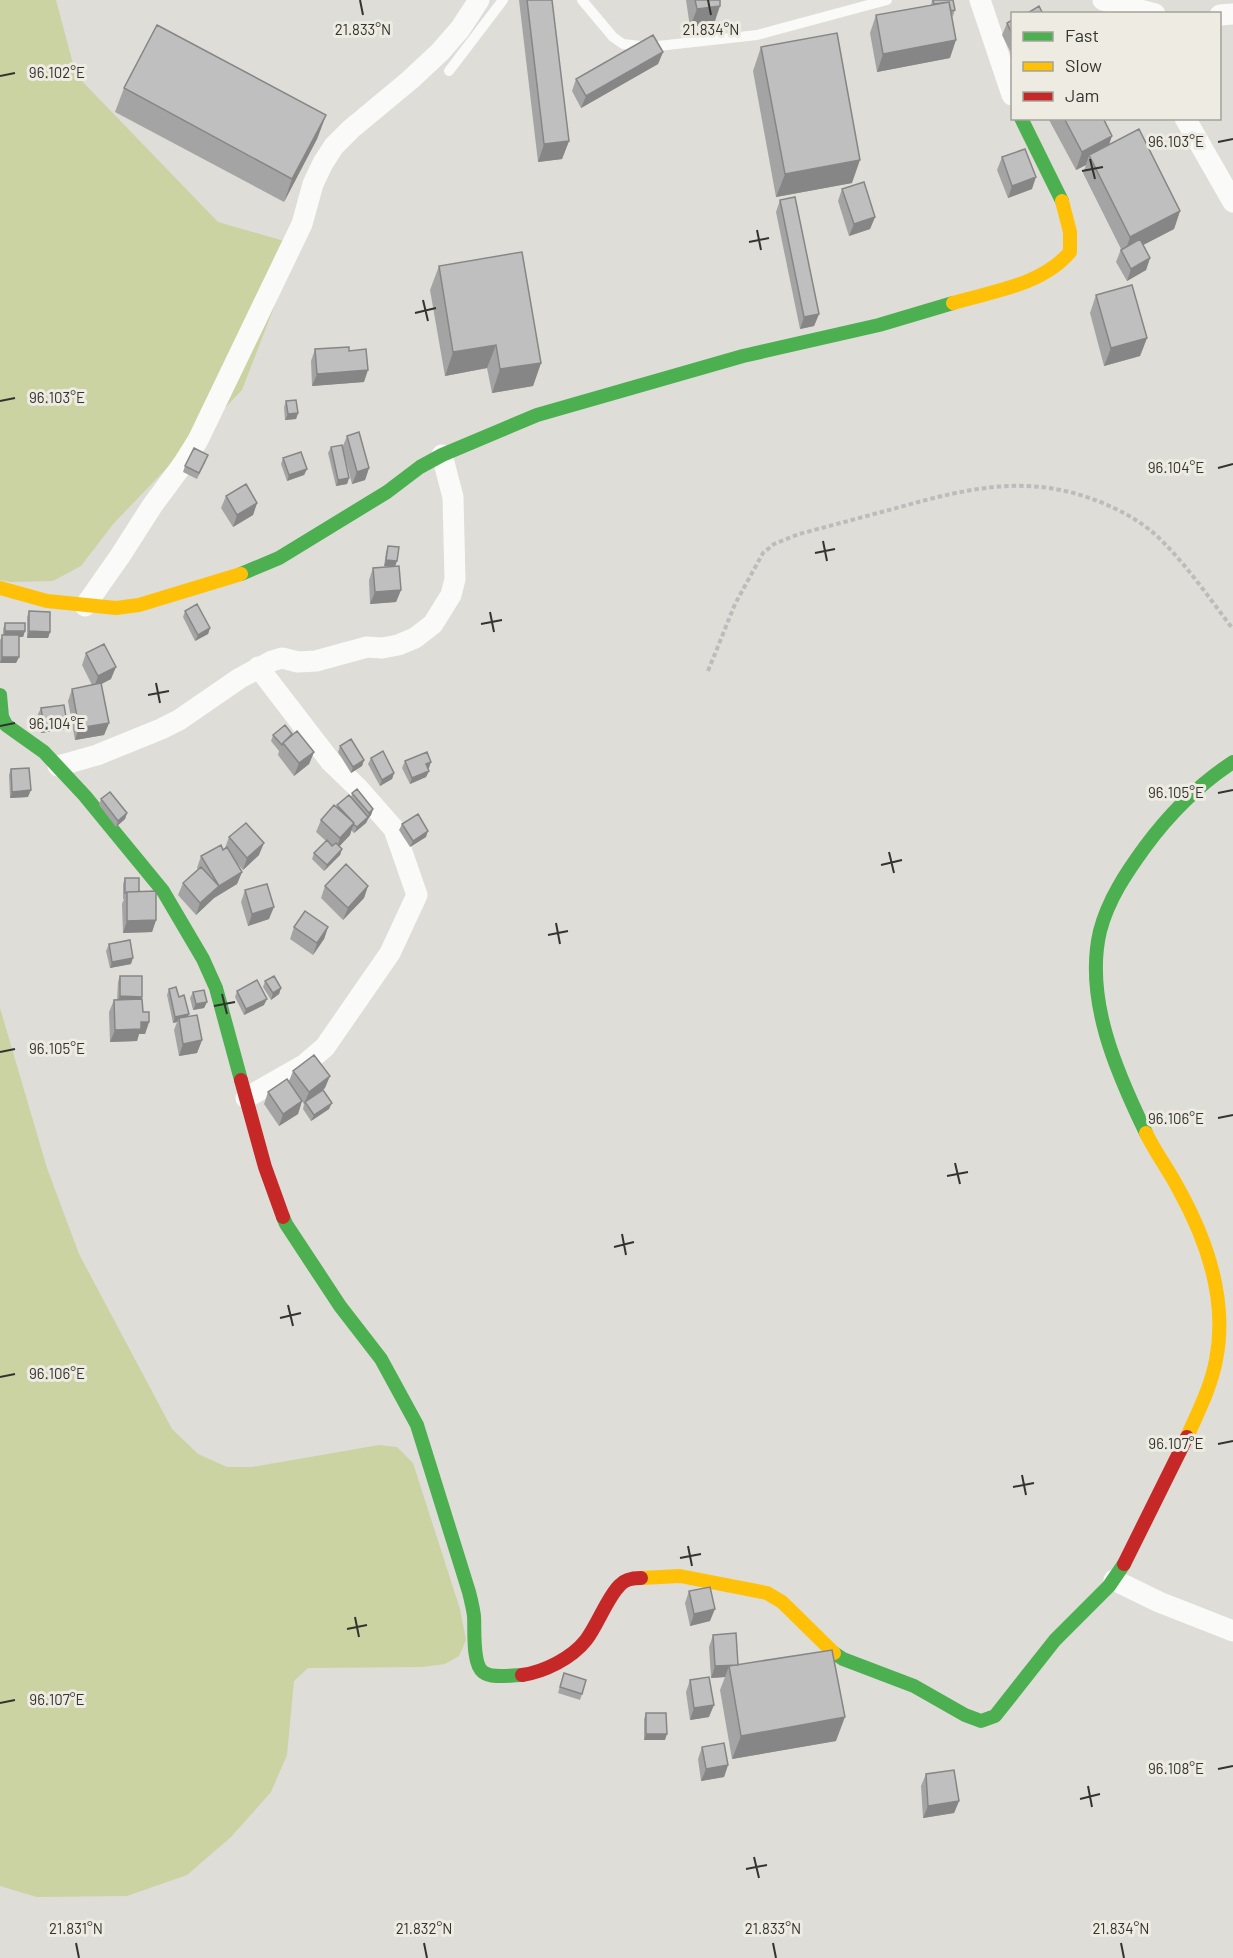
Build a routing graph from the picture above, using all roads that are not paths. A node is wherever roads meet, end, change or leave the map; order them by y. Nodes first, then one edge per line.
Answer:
1 (479, 0) edge
2 (503, 0) edge
3 (582, 0) edge
4 (887, 0) edge
5 (980, 0) edge
6 (1103, 0) edge
7 (1145, 12) edge
8 (449, 71) dead end
9 (1011, 92) edge
10 (1022, 120) edge
11 (1186, 120) edge
12 (1233, 202) edge
13 (442, 455) junction
14 (0, 588) edge
15 (86, 606) junction
16 (258, 667) junction
17 (0, 695) edge
18 (1233, 762) edge
19 (58, 766) junction
20 (246, 1098) junction
21 (1224, 1279) edge
22 (1114, 1580) junction
23 (1233, 1631) edge

1 - 15 street
2 - 8 lane
3 - 4 lane
5 - 9 street
6 - 7 street
10 - 13 street
11 - 12 street
13 - 15 street
13 - 16 street
14 - 15 street
16 - 19 street
16 - 20 street
17 - 19 street
18 - 21 street
19 - 20 street
20 - 22 street
21 - 22 street
22 - 23 street

